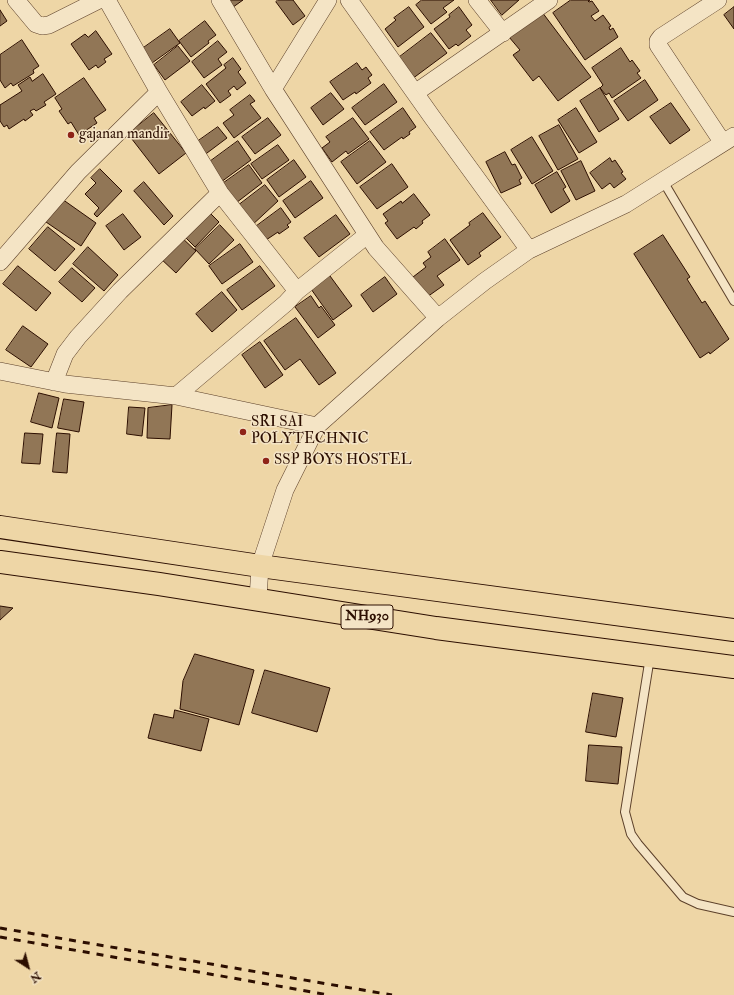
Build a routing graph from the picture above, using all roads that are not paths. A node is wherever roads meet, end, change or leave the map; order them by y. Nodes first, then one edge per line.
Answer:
1 (16, 0) edge
2 (99, 0) edge
3 (107, 0) edge
4 (220, 0) edge
5 (328, 0) edge
6 (349, 0) edge
7 (477, 0) edge
8 (549, 0) edge
9 (718, 0) edge
10 (503, 33) junction
11 (274, 89) junction
12 (159, 92) junction
13 (415, 93) junction
14 (729, 140) edge
15 (663, 181) junction
16 (220, 193) junction
17 (366, 235) junction
18 (530, 250) junction
19 (0, 262) edge
20 (297, 291) junction
21 (734, 301) edge
22 (438, 318) junction
23 (0, 371) edge
24 (54, 382) junction
25 (176, 396) junction
26 (317, 426) junction
27 (0, 527) edge
28 (0, 562) edge
29 (260, 566) junction
30 (258, 599) junction
31 (734, 630) edge
32 (650, 656) junction
33 (734, 667) edge
34 (734, 912) edge

1 - 2 street
3 - 12 street
4 - 11 street
5 - 11 street
6 - 13 street
7 - 10 street
8 - 10 street
9 - 14 street
10 - 13 street
11 - 17 street
12 - 16 street
12 - 19 street
13 - 18 street
14 - 15 street
15 - 18 street
15 - 21 lane
16 - 20 street
16 - 24 street
17 - 20 street
17 - 22 street
18 - 22 street
20 - 25 street
22 - 26 street
23 - 24 street
24 - 25 street
25 - 26 street
26 - 29 street
27 - 29 highway, NH930
28 - 30 highway, NH930
29 - 30 street
29 - 31 highway, NH930
30 - 32 highway, NH930
32 - 33 highway, NH930
32 - 34 lane

